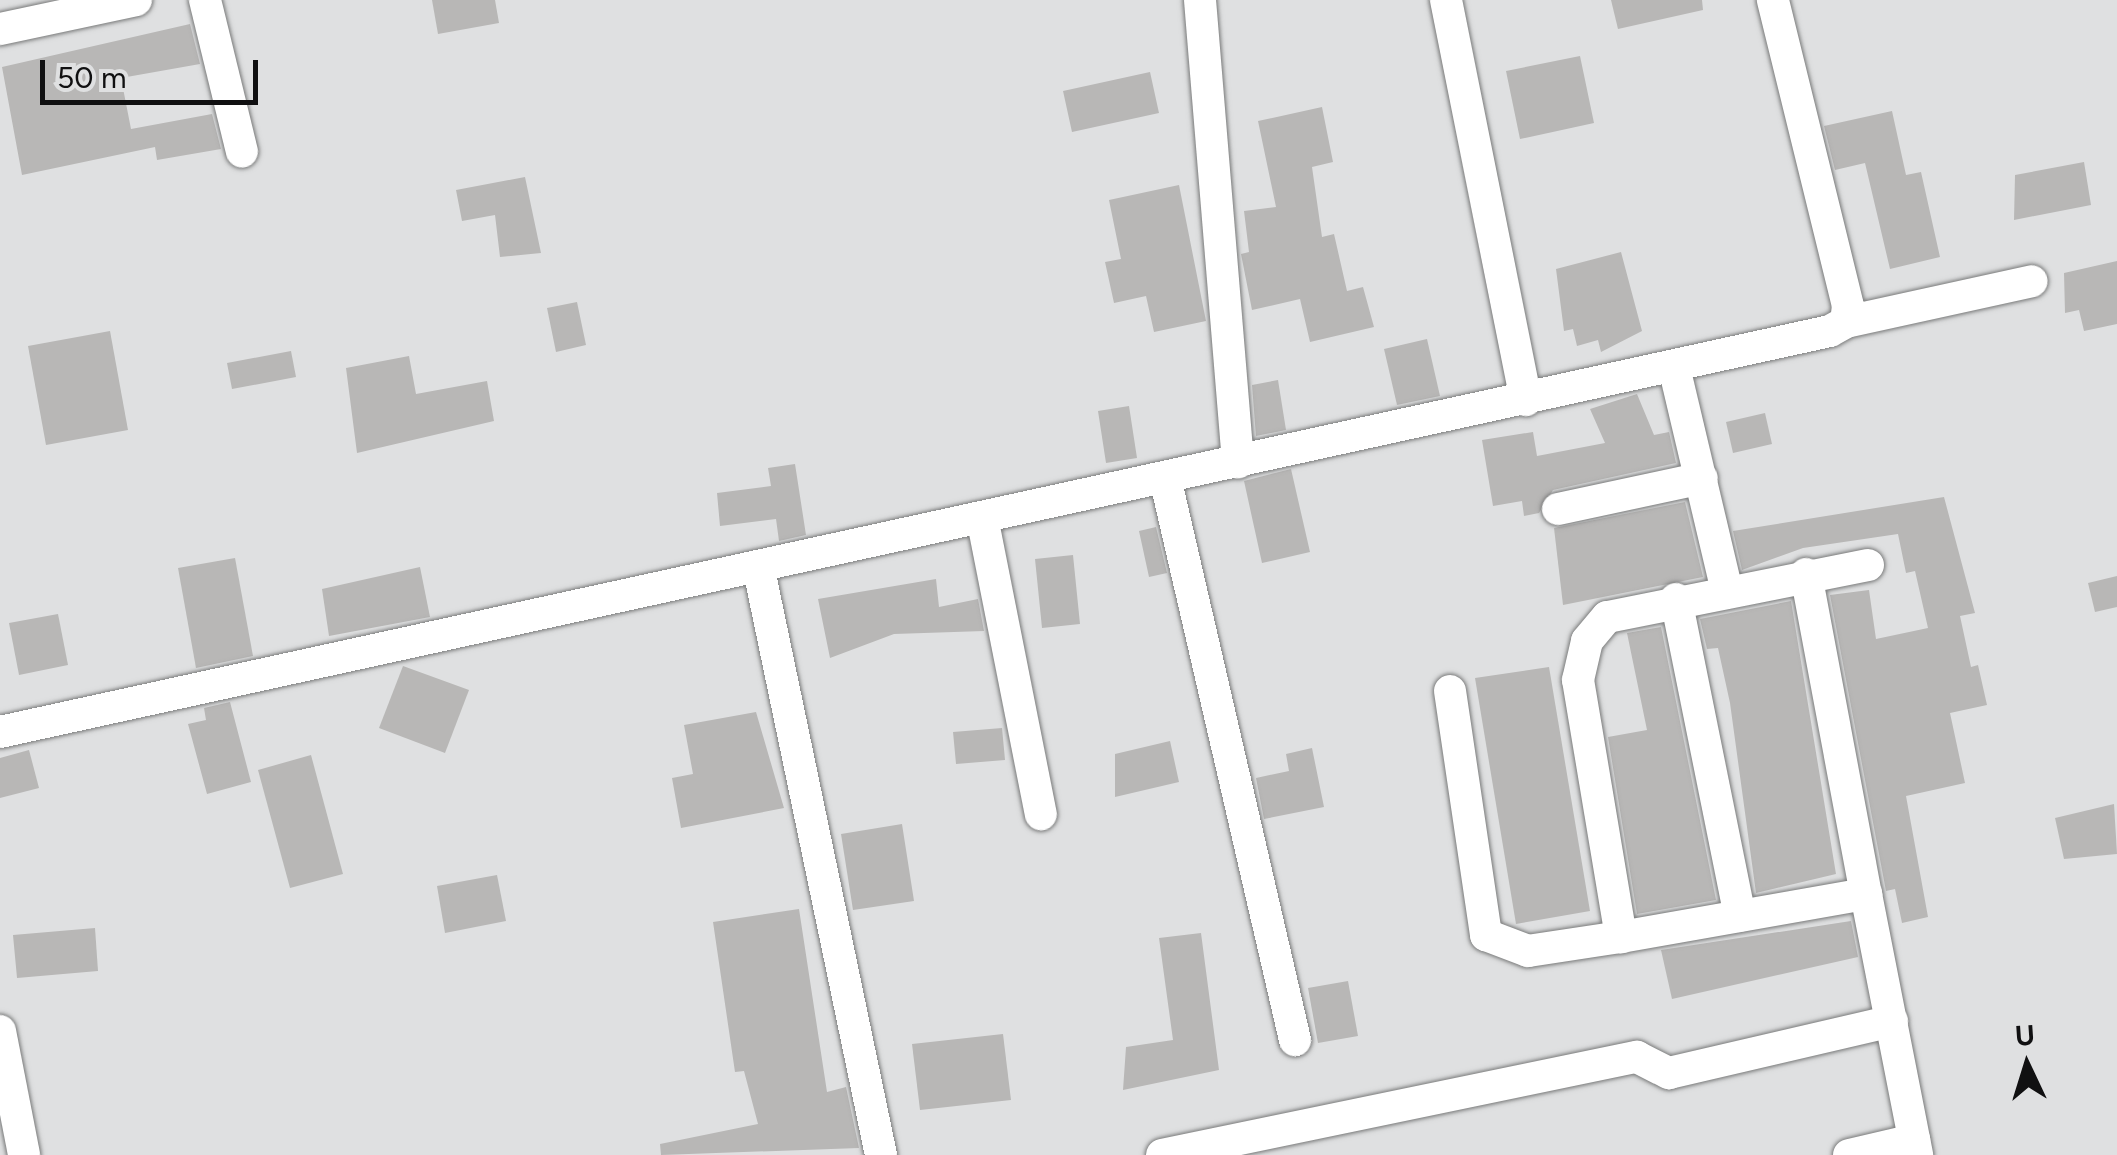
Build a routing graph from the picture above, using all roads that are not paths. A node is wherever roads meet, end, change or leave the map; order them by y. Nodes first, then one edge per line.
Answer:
1 (136, 0) edge
2 (205, 0) edge
3 (1200, 0) edge
4 (1446, 0) edge
5 (1773, 0) edge
6 (0, 29) edge
7 (242, 152) dead end
8 (2032, 280) dead end
9 (1846, 322) junction
10 (1674, 366) junction
11 (1526, 400) junction
12 (1238, 462) junction
13 (1702, 478) junction
14 (1166, 482) junction
15 (1558, 509) dead end
16 (984, 522) junction
17 (1868, 565) dead end
18 (759, 570) junction
19 (1806, 574) junction
20 (1726, 586) junction
21 (1676, 599) junction
22 (1450, 691) dead end
23 (0, 732) edge
24 (1041, 814) dead end
25 (1866, 894) junction
26 (1740, 916) junction
27 (1621, 937) junction
28 (1892, 1021) junction
29 (0, 1032) edge
30 (1296, 1040) dead end
31 (1916, 1147) edge
32 (1202, 1151) edge
33 (24, 1155) edge
34 (881, 1155) edge
35 (1162, 1155) edge
36 (1849, 1155) edge

1 - 6 street
2 - 7 street
3 - 12 street
4 - 11 street
5 - 9 street
8 - 9 street
9 - 10 street
10 - 11 street
10 - 13 street
11 - 12 street
12 - 14 street
13 - 15 street
13 - 20 street
14 - 16 street
14 - 30 street
16 - 18 street
16 - 24 street
17 - 19 street
18 - 23 street
18 - 34 street
19 - 20 street
19 - 25 street
20 - 21 street
21 - 26 street
21 - 27 street
22 - 27 street
25 - 26 street
25 - 28 street
26 - 27 street
28 - 31 street
28 - 32 street
29 - 33 street
31 - 36 street
32 - 35 street

